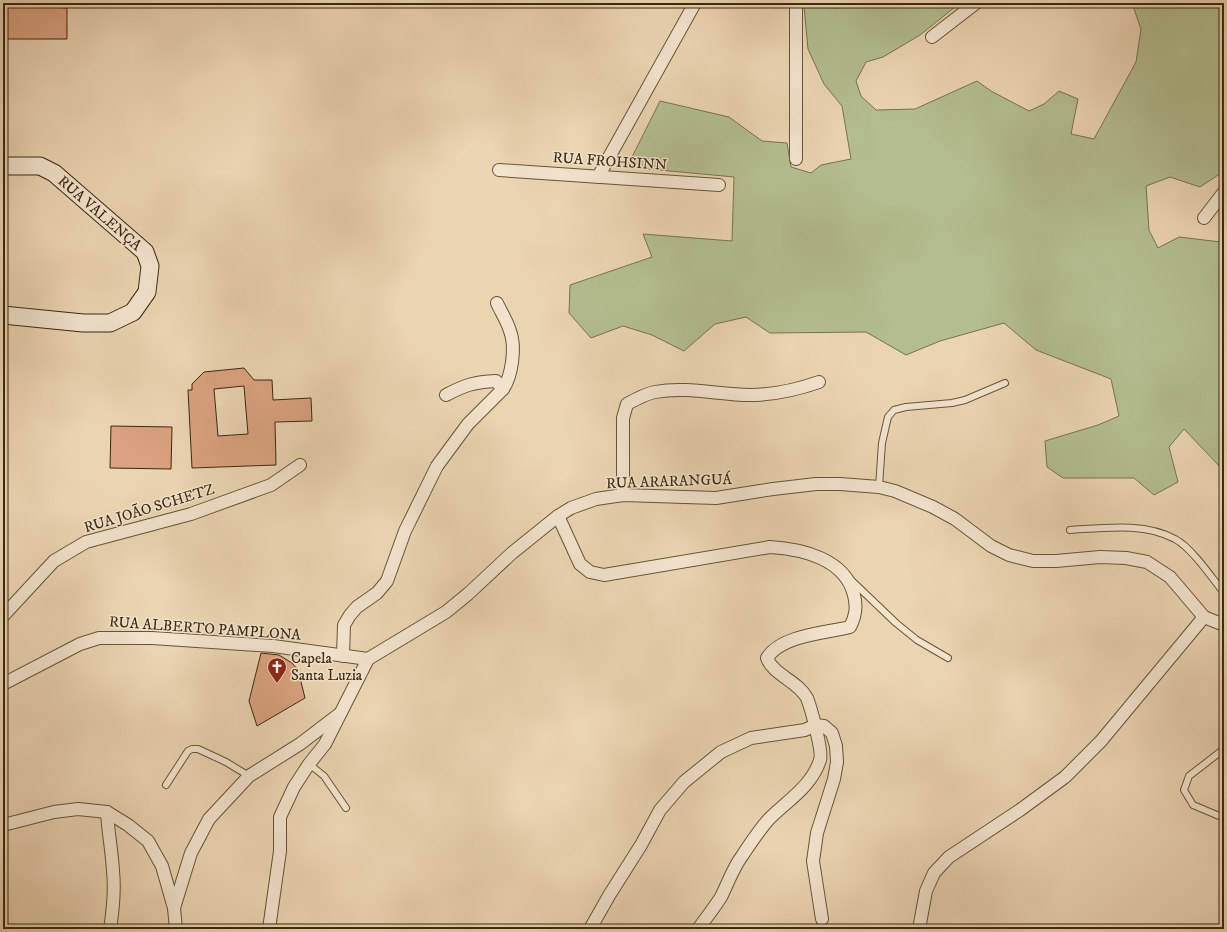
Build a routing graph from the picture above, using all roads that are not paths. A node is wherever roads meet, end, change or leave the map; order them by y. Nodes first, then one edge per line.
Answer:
1 (694, 3) edge
2 (796, 3) edge
3 (976, 3) edge
4 (932, 37) dead end
5 (796, 159) dead end
6 (3, 166) edge
7 (498, 170) dead end
8 (598, 177) junction
9 (719, 185) dead end
10 (1224, 192) edge
11 (1204, 218) dead end
12 (497, 303) dead end
13 (3, 315) edge
14 (819, 382) dead end
15 (1005, 383) dead end
16 (503, 389) junction
17 (446, 395) dead end
18 (300, 464) dead end
19 (879, 487) junction
20 (624, 495) junction
21 (558, 516) junction
22 (1070, 530) dead end
23 (844, 574) junction
24 (1224, 593) edge
25 (3, 616) edge
26 (1204, 617) junction
27 (1224, 625) edge
28 (343, 656) junction
29 (948, 658) dead end
30 (368, 659) junction
31 (3, 684) edge
32 (340, 713) junction
33 (815, 725) junction
34 (1224, 749) edge
35 (309, 764) junction
36 (249, 776) junction
37 (166, 785) dead end
38 (346, 808) dead end
39 (107, 812) junction
40 (1224, 818) edge
41 (3, 824) edge
42 (174, 908) junction
43 (822, 919) dead end
44 (110, 929) edge
45 (176, 929) edge
46 (269, 929) edge
47 (590, 929) edge
48 (698, 929) edge
49 (919, 929) edge

1 - 8 street
2 - 5 street
3 - 4 street
6 - 13 street, RUA VALENÇA
7 - 8 street, RUA FROHSINN
8 - 9 street, RUA FROHSINN
10 - 11 street
12 - 16 street
14 - 20 street
15 - 19 lane
16 - 17 street
16 - 28 street
18 - 25 street, RUA JOÃO SCHETZ
19 - 20 street, RUA ARARANGUÁ
19 - 26 street, RUA ARARANGUÁ
20 - 21 street, RUA ARARANGUÁ
21 - 23 street
21 - 30 street, RUA ARARANGUÁ
22 - 24 lane
23 - 29 lane
23 - 33 street
26 - 27 street, RUA ARARANGUÁ
26 - 49 street
28 - 30 street, RUA ALBERTO PAMPLONA
28 - 31 street, RUA ALBERTO PAMPLONA
30 - 32 street
32 - 35 street
32 - 36 street
33 - 43 street
33 - 47 street
33 - 48 street
34 - 40 lane
35 - 38 lane
35 - 46 street
36 - 37 lane
36 - 42 street
39 - 41 street
39 - 42 street
39 - 44 street
42 - 45 street

